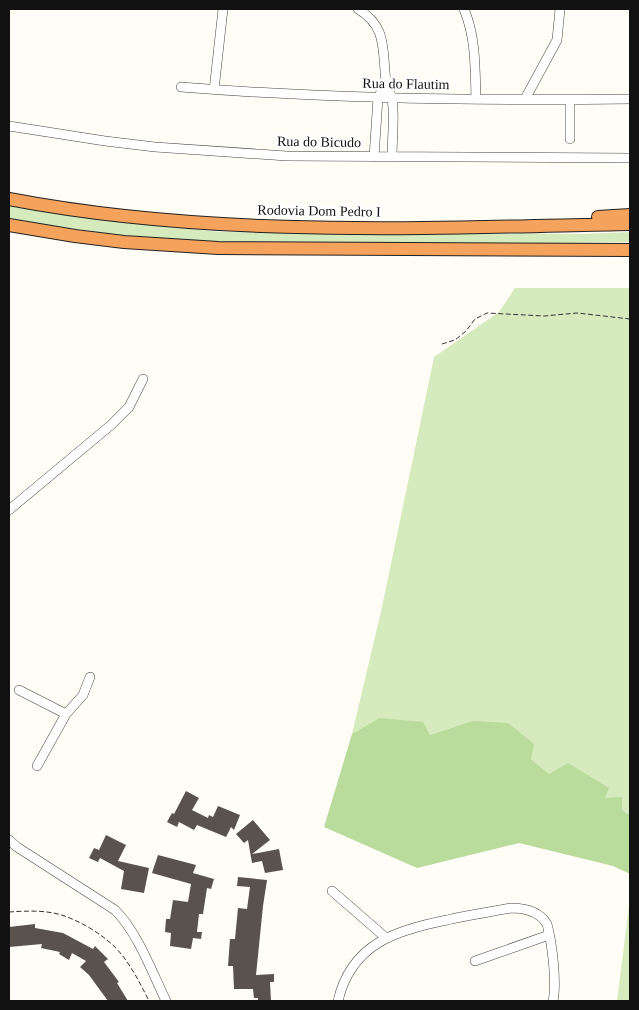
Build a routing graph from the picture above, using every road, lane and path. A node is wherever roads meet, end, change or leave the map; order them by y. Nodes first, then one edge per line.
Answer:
1 (223, 9) edge
2 (358, 9) edge
3 (464, 9) edge
4 (560, 9) edge
5 (386, 83) junction
6 (181, 87) dead end
7 (214, 90) junction
8 (378, 98) junction
9 (392, 98) junction
10 (476, 98) junction
11 (525, 99) junction
12 (630, 99) edge
13 (570, 100) junction
14 (9, 126) edge
15 (570, 139) dead end
16 (374, 157) junction
17 (392, 157) junction
18 (630, 158) edge
19 (9, 199) edge
20 (630, 215) edge
21 (630, 224) edge
22 (9, 225) edge
23 (514, 226) junction
24 (630, 251) edge
25 (630, 319) edge
26 (442, 344) dead end
27 (142, 379) dead end
28 (9, 510) edge
29 (90, 677) dead end
30 (19, 690) dead end
31 (66, 714) junction
32 (36, 766) dead end
33 (9, 840) edge
34 (332, 891) dead end
35 (9, 912) edge
36 (549, 935) junction
37 (385, 937) junction
38 (475, 961) dead end
39 (149, 1001) edge
40 (166, 1001) edge
41 (338, 1001) edge
42 (553, 1001) edge

1 - 7 street
2 - 5 street
3 - 10 street
4 - 11 street
5 - 8 street
5 - 9 street
6 - 7 street, Rua do Flautim
7 - 8 street, Rua do Flautim
8 - 9 street, Rua do Flautim
8 - 16 street
9 - 10 street, Rua do Flautim
9 - 17 street
10 - 11 street, Rua do Flautim
11 - 13 street, Rua do Flautim
12 - 13 street, Rua do Flautim
13 - 15 street
14 - 16 street, Rua do Bicudo
16 - 17 street, Rua do Bicudo
17 - 18 street, Rua do Bicudo
19 - 23 highway, Rodovia Dom Pedro I
20 - 23 highway
21 - 23 highway, Rodovia Dom Pedro I
22 - 24 highway
25 - 26 path
27 - 28 street
29 - 31 street
30 - 31 street
31 - 32 street
33 - 40 street
34 - 37 street
35 - 39 path
36 - 37 street
36 - 38 street
36 - 42 street
37 - 41 street

